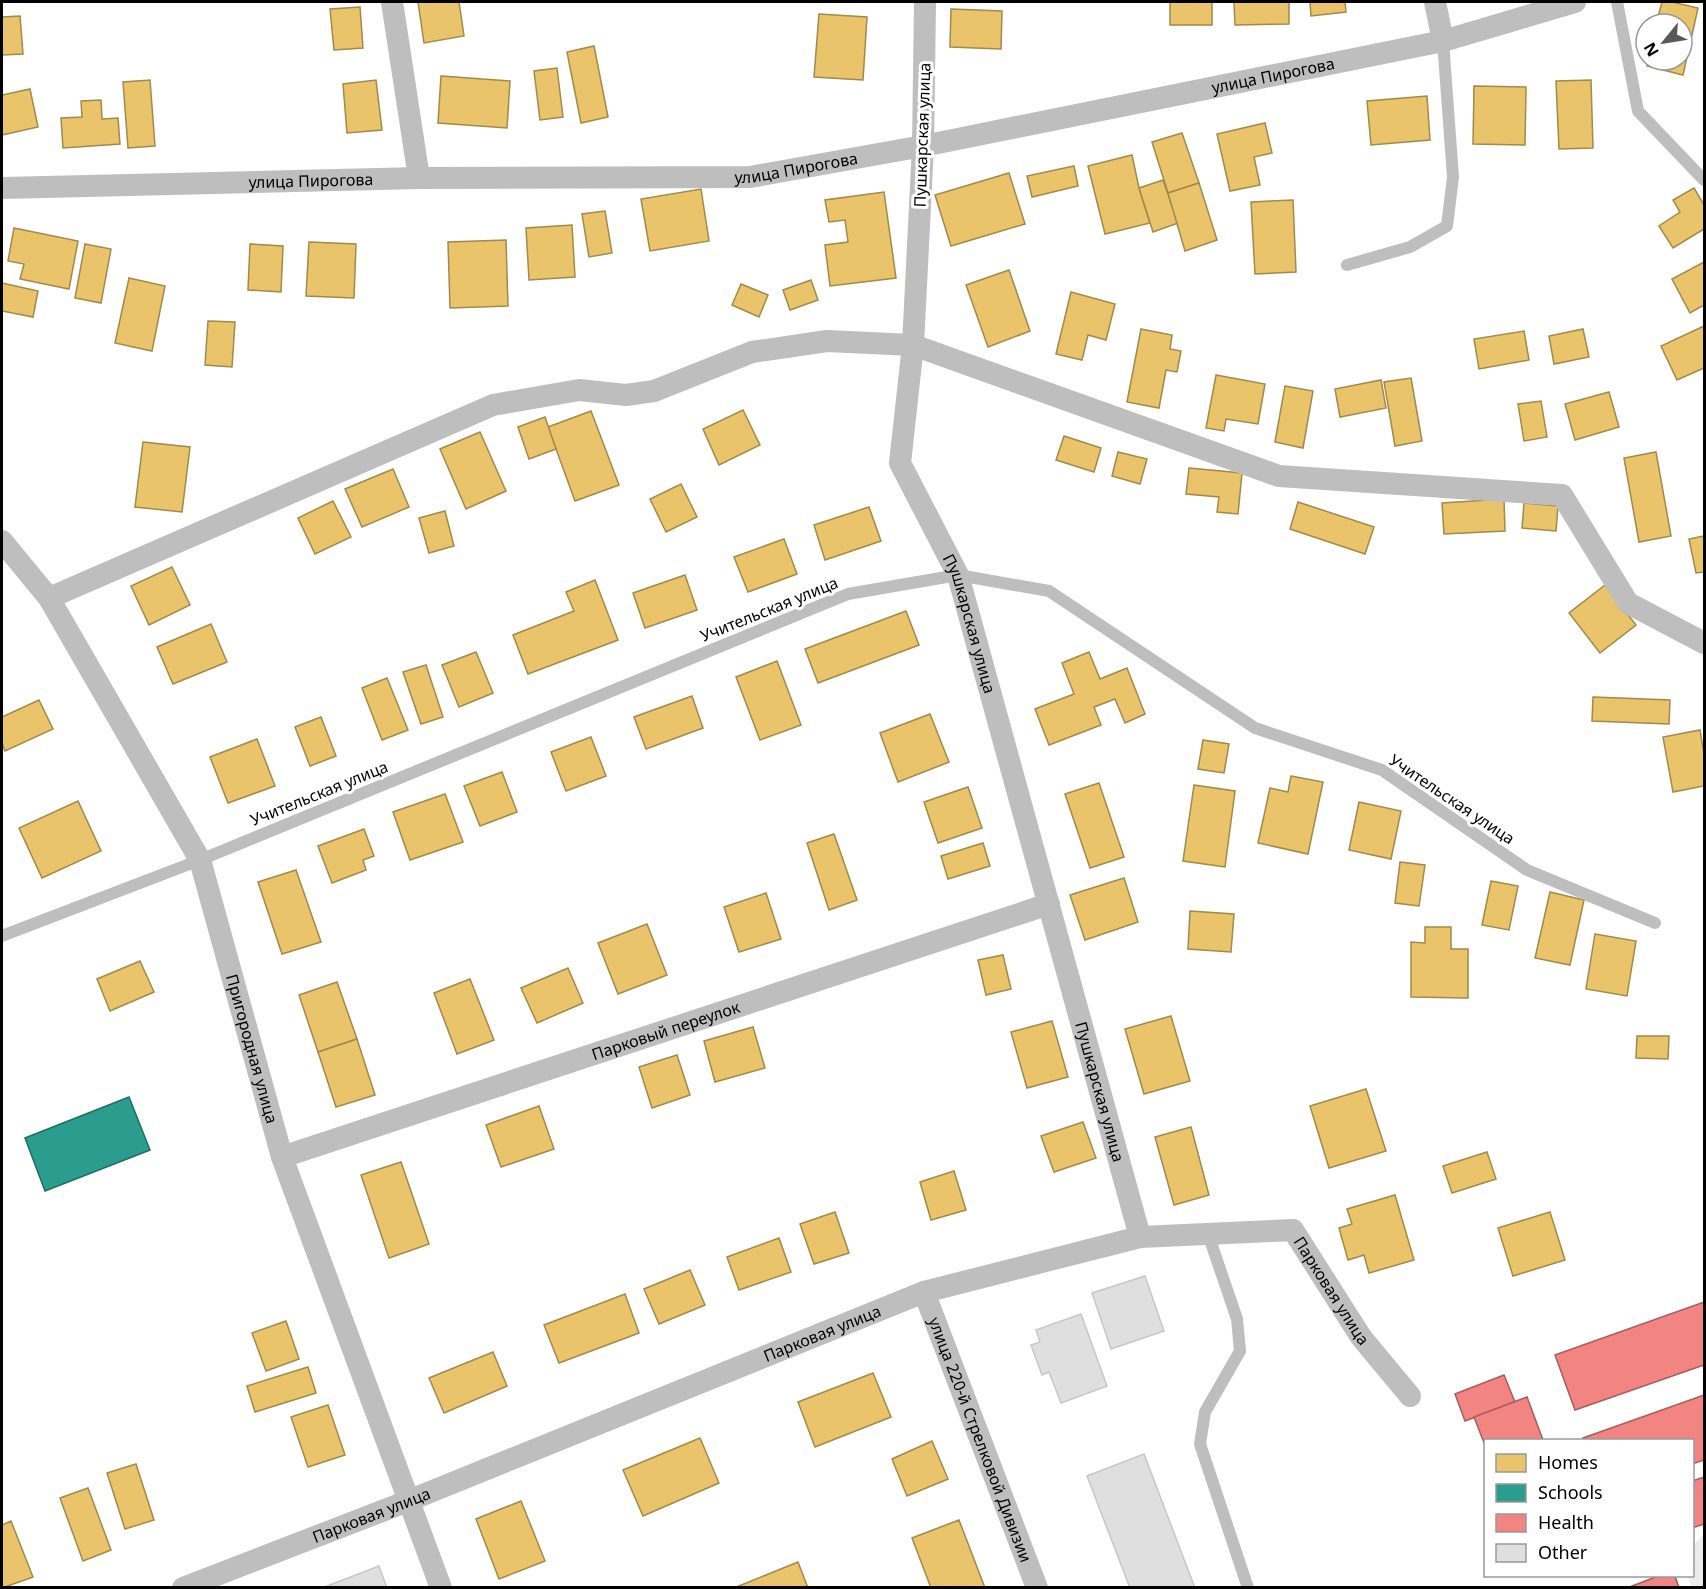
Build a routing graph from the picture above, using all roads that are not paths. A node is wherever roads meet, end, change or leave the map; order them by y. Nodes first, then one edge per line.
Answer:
1 (392, 2) edge
2 (925, 2) edge
3 (1435, 2) edge
4 (1575, 2) edge
5 (1617, 2) edge
6 (1443, 41) junction
7 (923, 146) junction
8 (419, 178) junction
9 (1704, 180) edge
10 (2, 188) edge
11 (1347, 265) dead end
12 (912, 345) junction
13 (2, 541) edge
14 (958, 575) junction
15 (50, 598) junction
16 (1704, 643) edge
17 (201, 860) junction
18 (1049, 904) junction
19 (1655, 923) dead end
20 (2, 936) edge
21 (282, 1157) junction
22 (1208, 1234) junction
23 (1140, 1238) junction
24 (924, 1292) junction
25 (1410, 1396) dead end
26 (408, 1501) junction
27 (183, 1587) edge
28 (441, 1587) edge
29 (1037, 1587) edge
30 (1248, 1587) edge

1 - 8 street
2 - 7 street, Пушкарская улица
3 - 6 street
4 - 6 street, улица Пирогова
5 - 9 lane
6 - 7 street, улица Пирогова
6 - 11 lane
7 - 8 street, улица Пирогова
7 - 12 street, Пушкарская улица
8 - 10 street, улица Пирогова
12 - 14 street, Пушкарская улица
12 - 15 street
12 - 16 street
13 - 15 street, Пригородная улица
14 - 17 lane, Учительская улица
14 - 18 street, Пушкарская улица
14 - 19 lane, Учительская улица
15 - 17 street, Пригородная улица
17 - 20 lane, Учительская улица
17 - 21 street, Пригородная улица
18 - 21 street, Парковый переулок
18 - 23 street, Пушкарская улица
21 - 26 street, Пригородная улица
22 - 23 street, Парковая улица
22 - 25 street, Парковая улица
22 - 30 lane
23 - 24 street, Парковая улица
24 - 26 street, Парковая улица
24 - 29 street, улица 220-й Стрелковой Дивизии
26 - 27 street, Парковая улица
26 - 28 street, Пригородная улица

